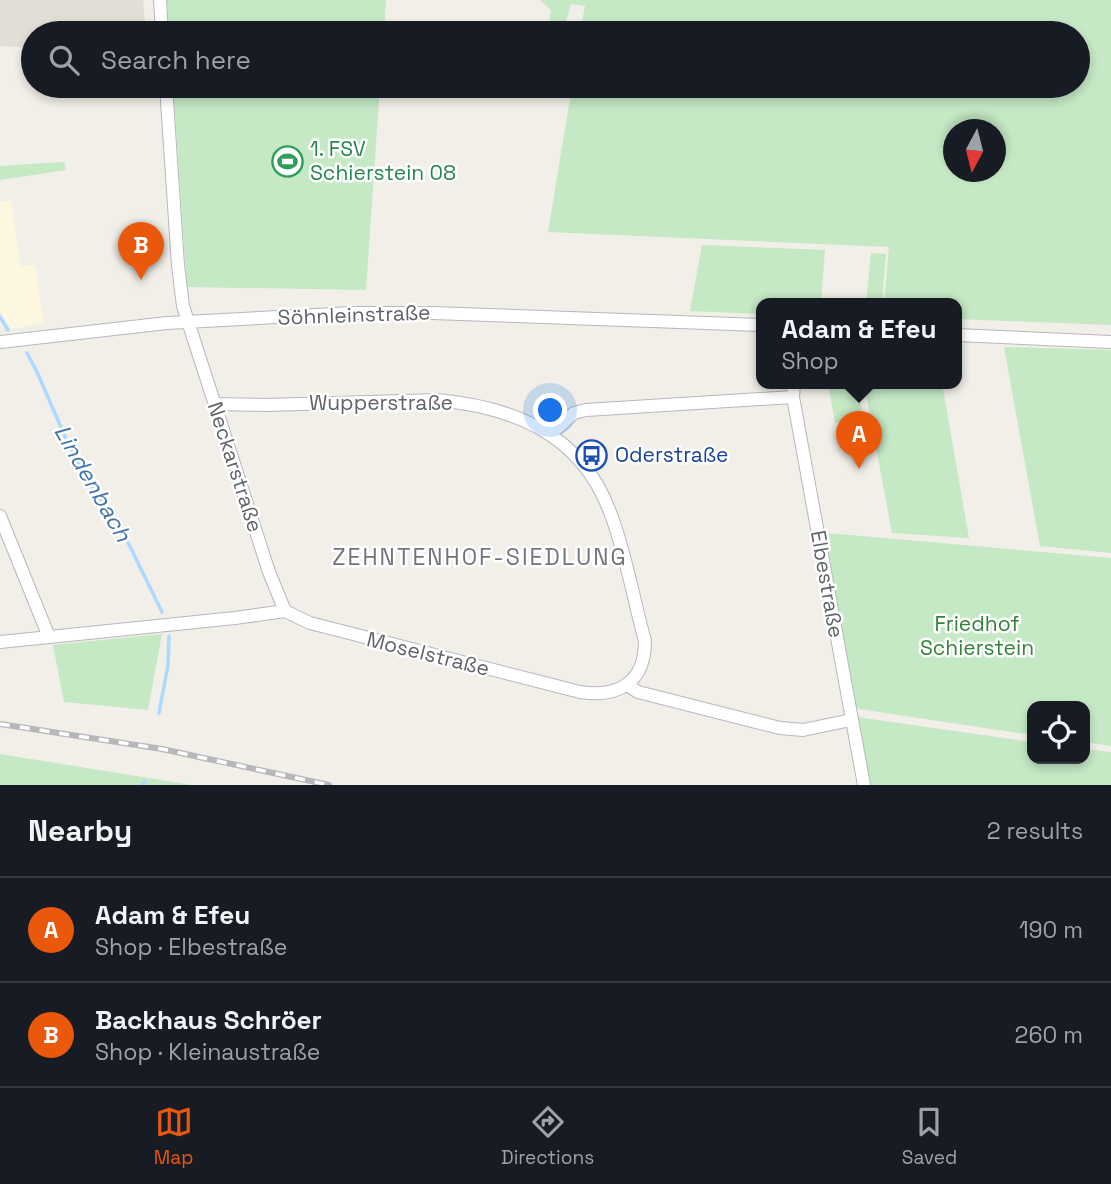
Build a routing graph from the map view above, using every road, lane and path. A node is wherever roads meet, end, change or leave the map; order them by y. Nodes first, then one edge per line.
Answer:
1 (160, 0) edge
2 (162, 21) edge
3 (167, 98) edge
4 (188, 322) junction
5 (756, 327) edge
6 (962, 335) edge
7 (0, 342) edge
8 (1111, 342) edge
9 (794, 389) edge
10 (793, 397) junction
11 (216, 404) junction
12 (551, 434) junction
13 (0, 516) edge
14 (285, 611) junction
15 (49, 637) junction
16 (0, 642) edge
17 (626, 685) junction
18 (851, 720) junction
19 (864, 785) edge

1 - 2 street
3 - 4 street, Neckarstraße
4 - 5 street, Söhnleinstraße
4 - 7 street, Söhnleinstraße
4 - 11 street, Neckarstraße
6 - 8 street
9 - 10 street, Elbestraße
10 - 12 street
10 - 18 street, Elbestraße
11 - 12 street, Wupperstraße
11 - 14 street, Neckarstraße
12 - 17 street, Wupperstraße
13 - 15 street
14 - 15 street
14 - 17 street, Moselstraße
15 - 16 street
17 - 18 street
18 - 19 street, Elbestraße

